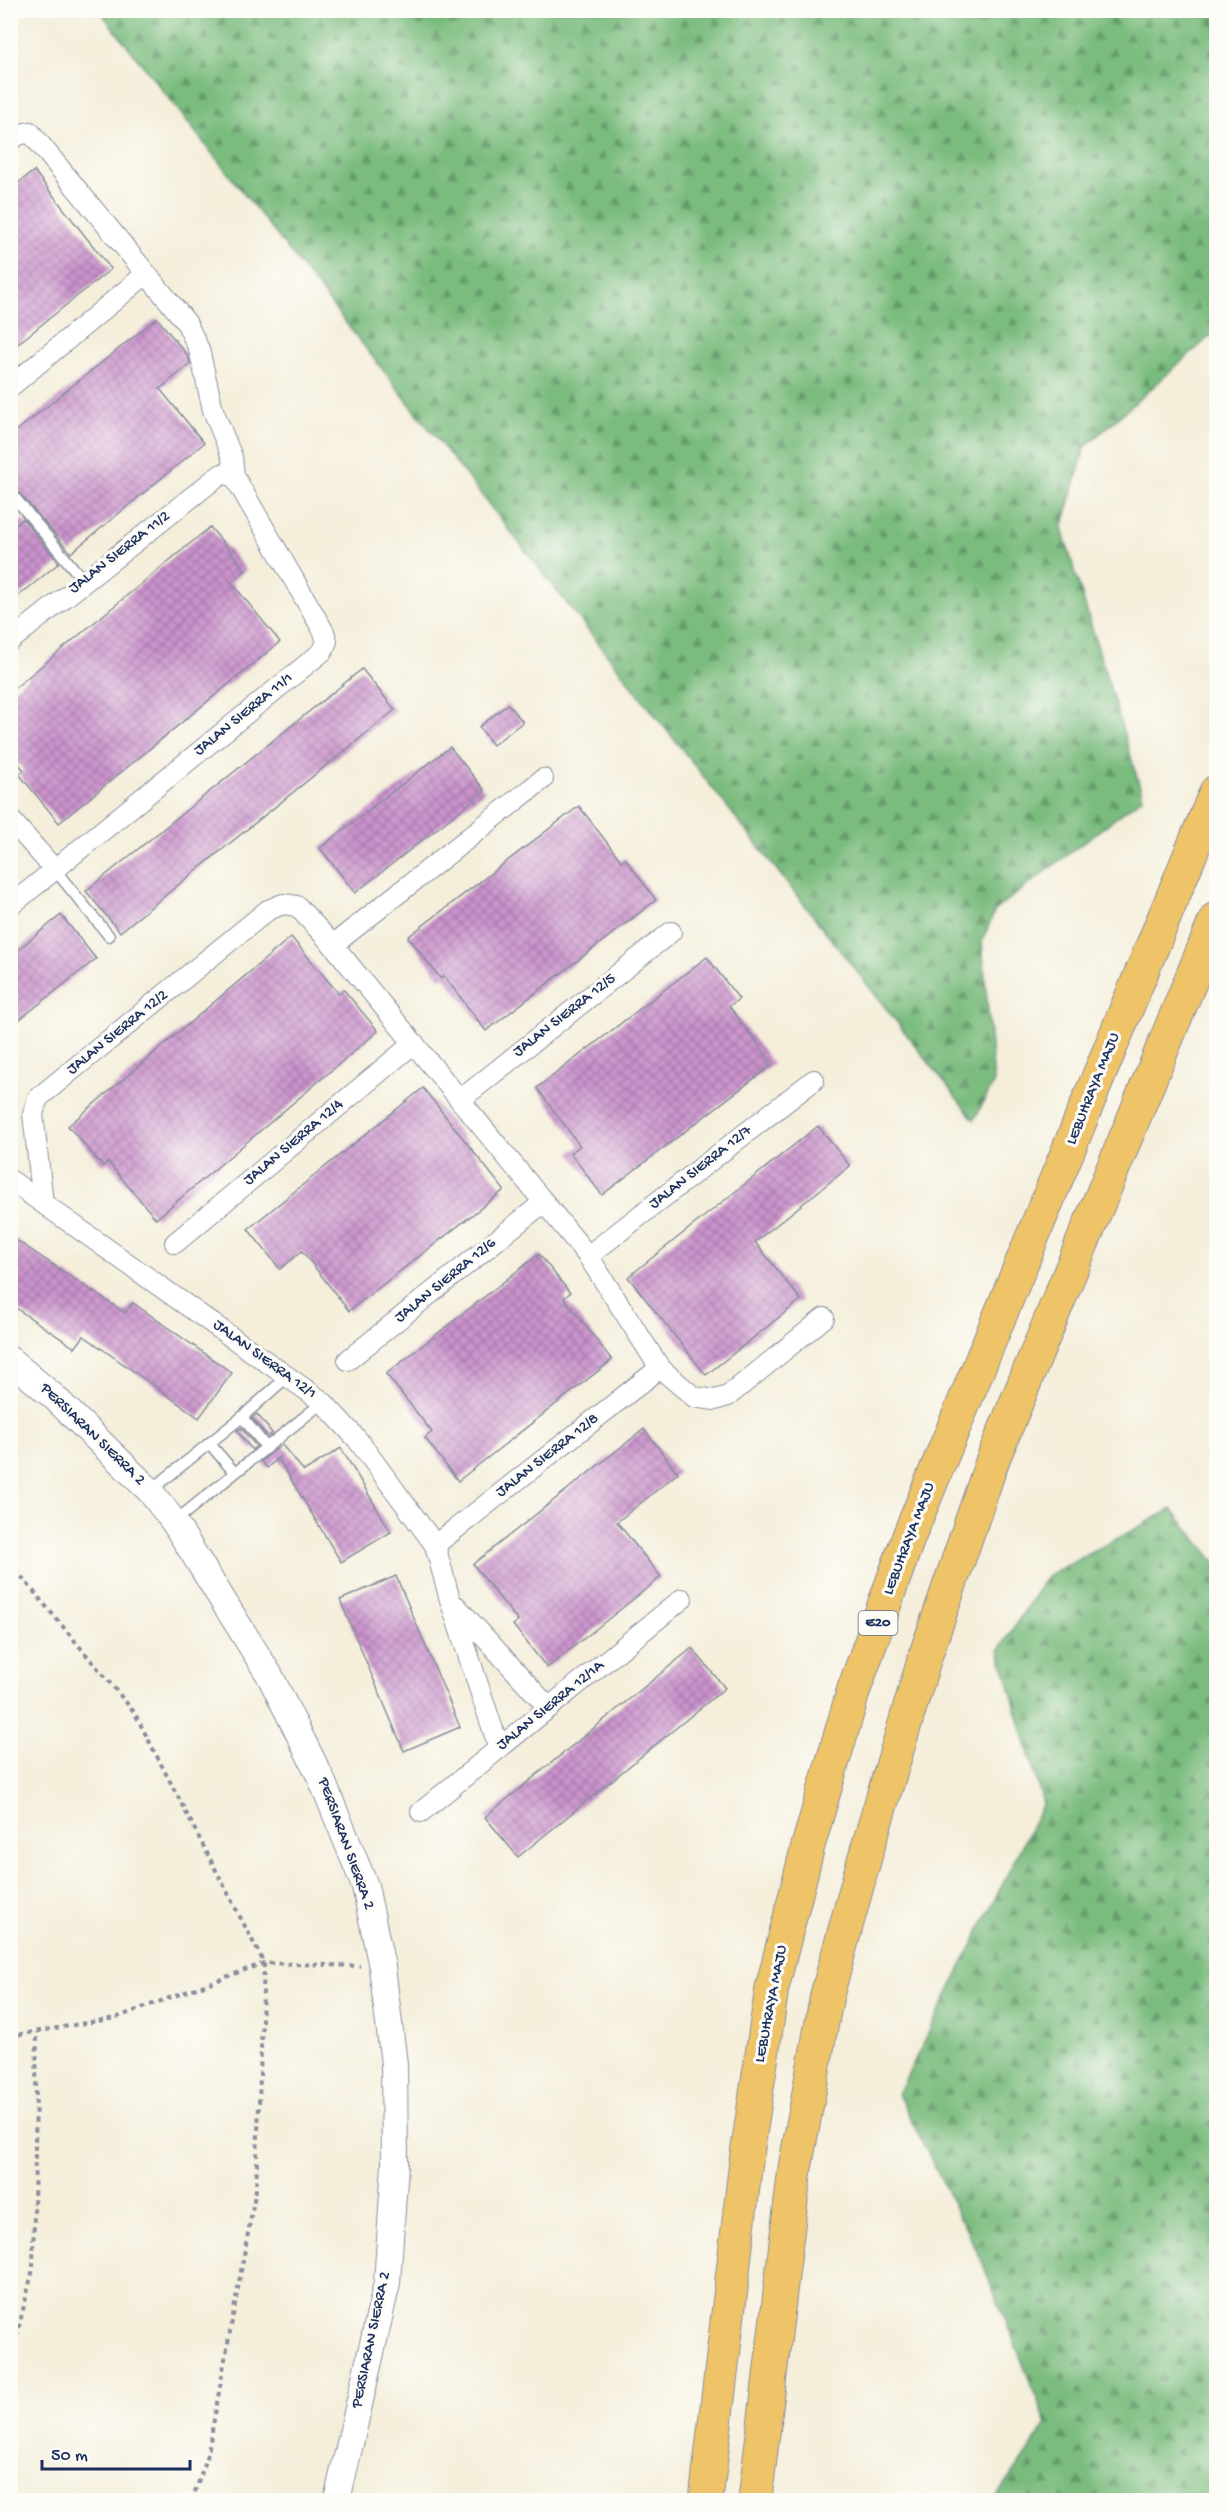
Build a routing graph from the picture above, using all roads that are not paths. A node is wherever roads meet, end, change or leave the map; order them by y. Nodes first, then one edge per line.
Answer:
1 (10, 141) edge
2 (146, 274) junction
3 (10, 387) edge
4 (234, 476) junction
5 (10, 492) edge
6 (84, 581) junction
7 (10, 641) edge
8 (543, 779) dead end
9 (1216, 792) edge
10 (10, 819) edge
11 (55, 870) junction
12 (10, 906) edge
13 (1216, 919) edge
14 (671, 932) dead end
15 (109, 936) dead end
16 (333, 945) junction
17 (414, 1043) junction
18 (814, 1080) dead end
19 (460, 1100) junction
20 (10, 1180) edge
21 (544, 1202) junction
22 (43, 1203) junction
23 (174, 1243) dead end
24 (588, 1256) junction
25 (824, 1318) dead end
26 (10, 1360) edge
27 (348, 1360) dead end
28 (660, 1368) junction
29 (288, 1376) junction
30 (322, 1402) junction
31 (242, 1417) junction
32 (209, 1443) junction
33 (266, 1447) junction
34 (234, 1473) junction
35 (150, 1491) junction
36 (174, 1522) junction
37 (435, 1545) junction
38 (682, 1599) dead end
39 (450, 1600) junction
40 (549, 1708) junction
41 (499, 1748) junction
42 (421, 1812) dead end
43 (337, 2500) edge
44 (706, 2500) edge
45 (754, 2500) edge

1 - 2 street, JALAN SIERRA 11/1
2 - 3 street
2 - 4 street, JALAN SIERRA 11/1
4 - 6 street, JALAN SIERRA 11/2
4 - 11 street, JALAN SIERRA 11/1
5 - 6 lane
6 - 7 street, JALAN SIERRA 11/2
8 - 16 street
9 - 44 highway, LEBUHRAYA MAJU / E20
10 - 11 street
11 - 12 street, JALAN SIERRA 11/1
11 - 15 lane
13 - 45 highway
14 - 19 street, JALAN SIERRA 12/5
16 - 17 street
16 - 22 street, JALAN SIERRA 12/2
17 - 19 street
17 - 23 street, JALAN SIERRA 12/4
18 - 24 street, JALAN SIERRA 12/7
19 - 21 street
20 - 22 street, JALAN SIERRA 12/1
21 - 24 street
21 - 27 street, JALAN SIERRA 12/6
22 - 29 street, JALAN SIERRA 12/1
24 - 28 street
25 - 28 street
26 - 35 street, PERSIARAN SIERRA 2
28 - 37 street, JALAN SIERRA 12/8
29 - 30 street, JALAN SIERRA 12/1
29 - 31 lane
30 - 33 lane
30 - 37 street, JALAN SIERRA 12/1
31 - 32 lane
31 - 33 lane
32 - 34 lane
32 - 35 lane
33 - 34 lane
34 - 36 lane
35 - 36 street, PERSIARAN SIERRA 2
36 - 43 street, PERSIARAN SIERRA 2
37 - 39 street, JALAN SIERRA 12/1
38 - 40 street, JALAN SIERRA 12/1A
39 - 40 street
39 - 41 street, JALAN SIERRA 12/1
40 - 41 street, JALAN SIERRA 12/1A
41 - 42 street, JALAN SIERRA 12/1A

